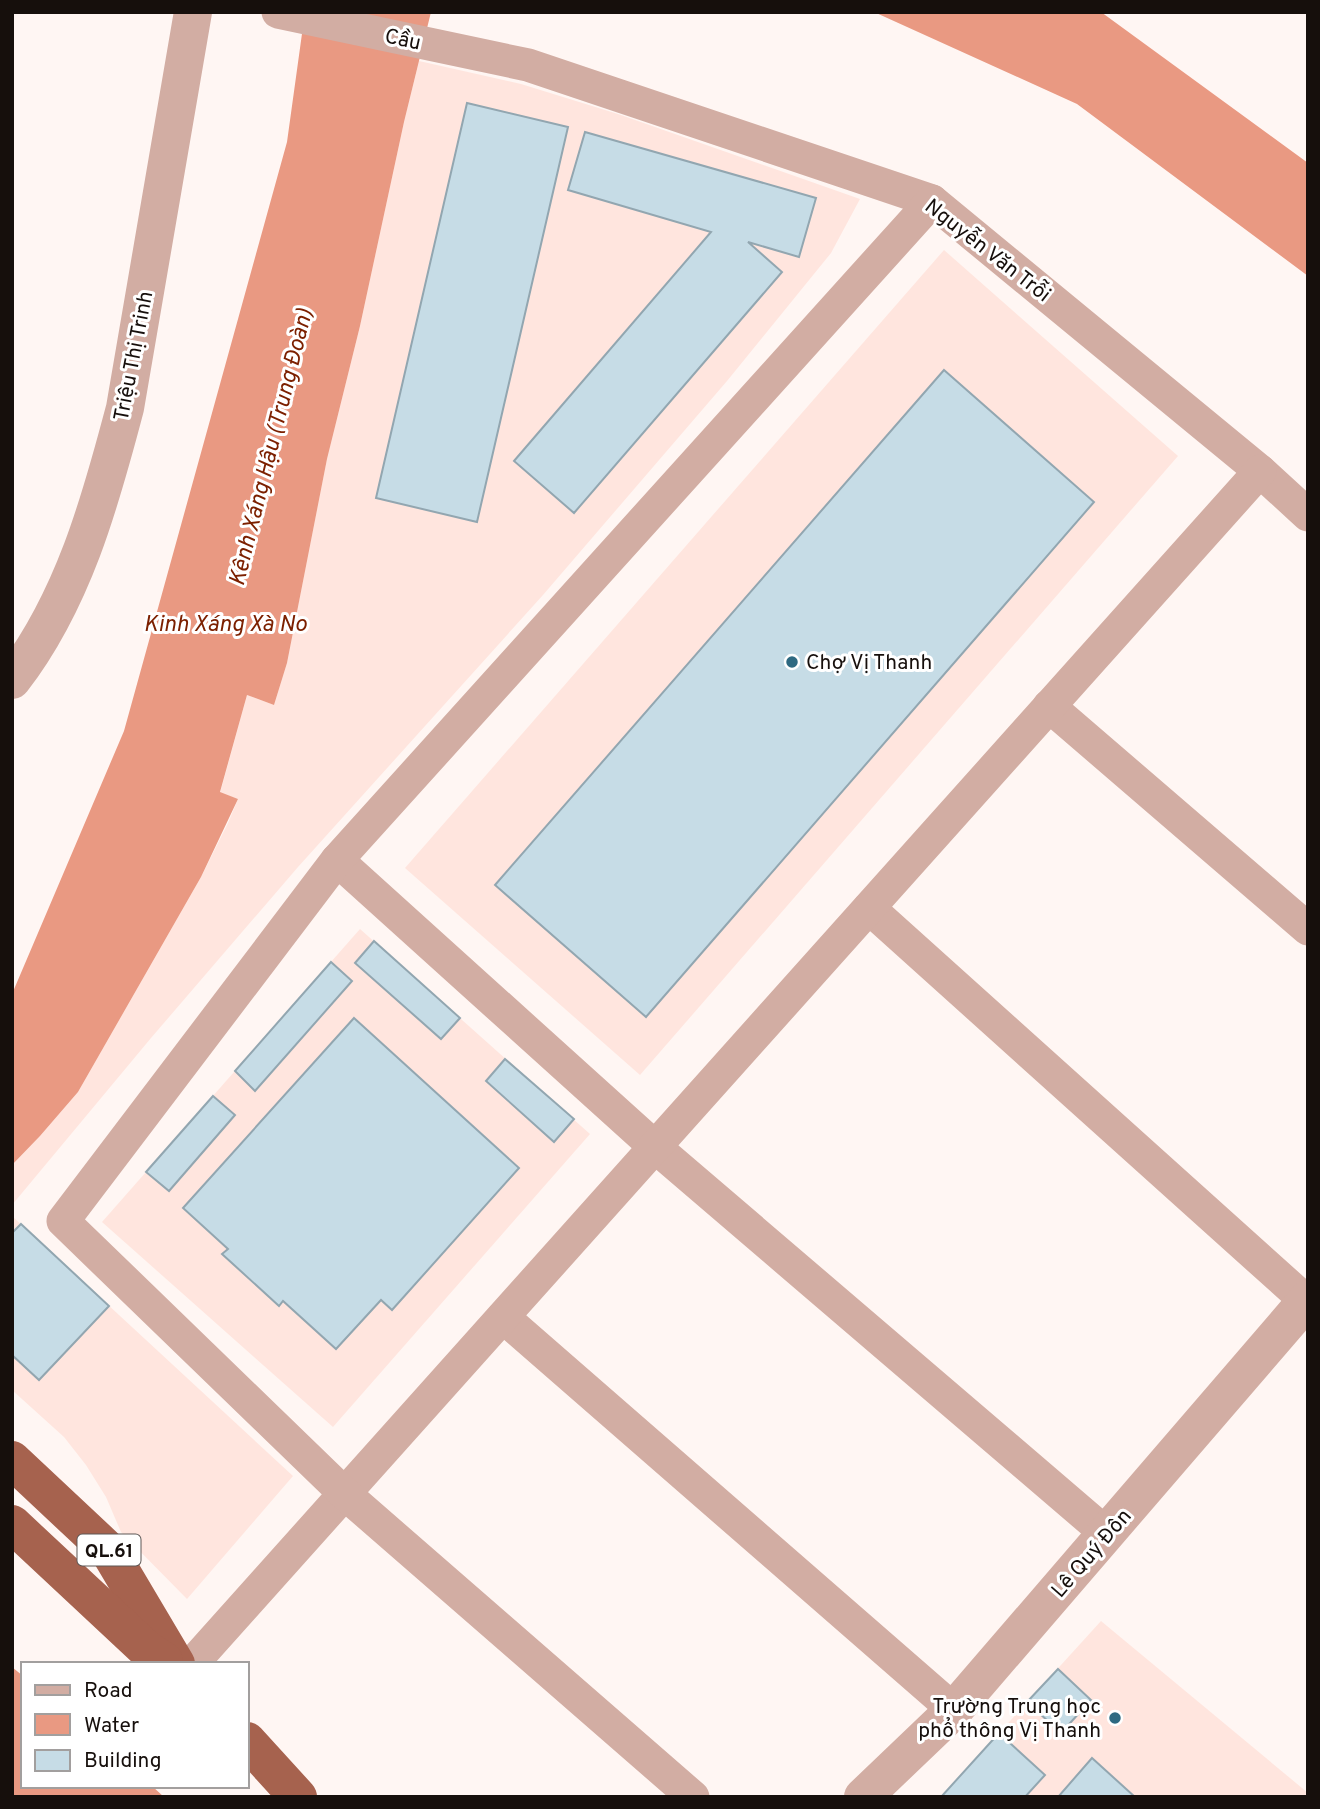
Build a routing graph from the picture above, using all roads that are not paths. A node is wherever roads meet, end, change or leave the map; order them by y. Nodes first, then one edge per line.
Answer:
1 (193, 12) edge
2 (278, 12) edge
3 (528, 65) joint
4 (932, 201) junction
5 (1260, 471) junction
6 (1308, 515) edge
7 (12, 680) edge
8 (1049, 706) junction
9 (337, 860) junction
10 (869, 908) junction
11 (1308, 929) edge
12 (655, 1147) junction
13 (1307, 1300) edge
14 (503, 1317) junction
15 (12, 1460) edge
16 (345, 1494) junction
17 (12, 1524) edge
18 (1107, 1534) junction
19 (164, 1662) edge
20 (175, 1662) edge
21 (194, 1662) edge
22 (954, 1710) junction
23 (248, 1742) edge
24 (299, 1797) edge
25 (693, 1797) edge
26 (863, 1797) edge

1 - 7 street, Triệu Thị Trinh
2 - 3 street, Cầu
3 - 4 street, Nguyễn Văn Trỗi
4 - 5 street, Nguyễn Văn Trỗi
4 - 9 street
5 - 6 street, Nguyễn Văn Trỗi
5 - 8 street
8 - 10 street
8 - 11 street
9 - 12 street
9 - 16 street
10 - 12 street
10 - 13 street
12 - 14 street
12 - 18 street
13 - 18 street, Lê Quý Đôn
14 - 16 street
14 - 22 street
15 - 20 highway, QL.61
16 - 21 street
16 - 25 street
17 - 19 highway
18 - 22 street, Lê Quý Đôn
22 - 26 street, Lê Quý Đôn
23 - 24 highway

